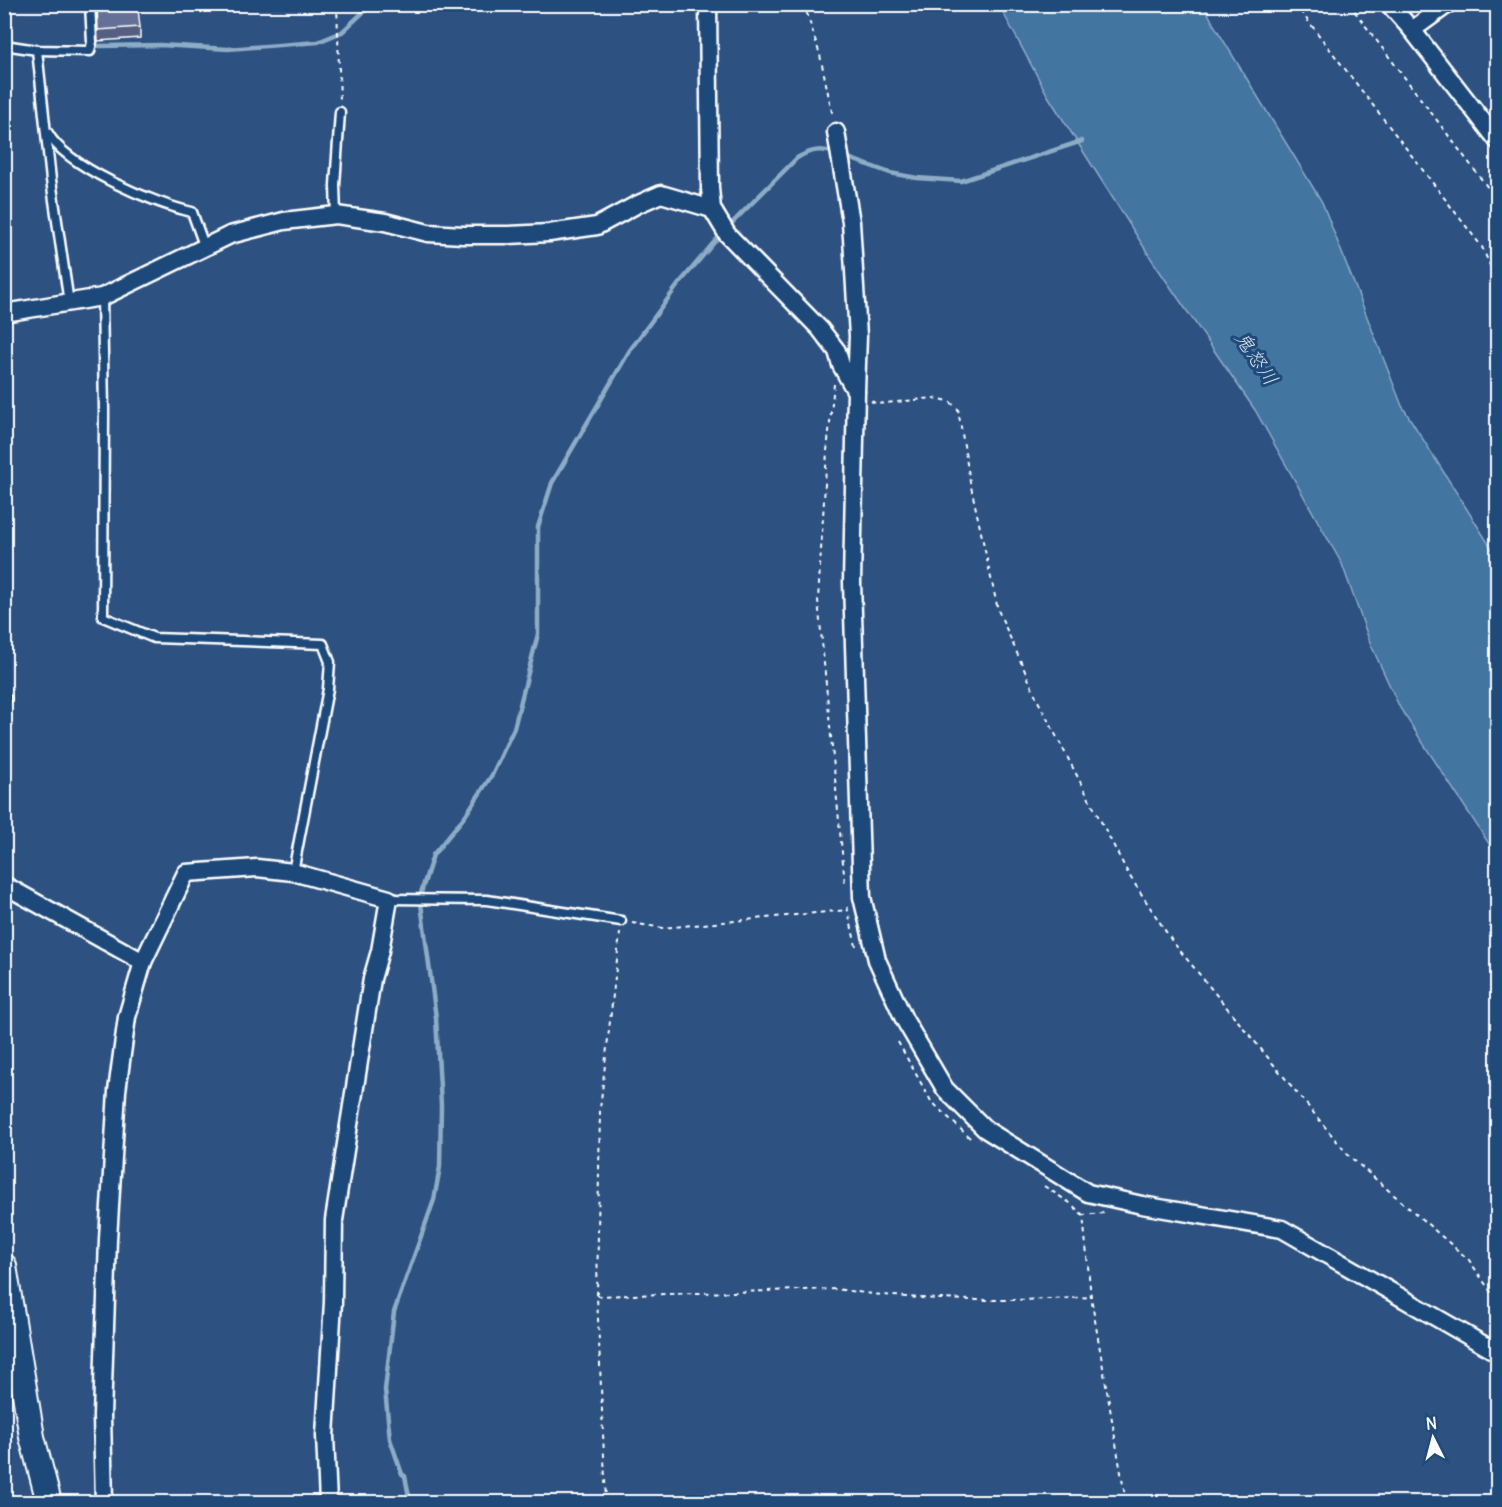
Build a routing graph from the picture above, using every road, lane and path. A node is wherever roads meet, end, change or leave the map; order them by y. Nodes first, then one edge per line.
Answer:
1 (90, 4) edge
2 (337, 4) edge
3 (708, 4) edge
4 (804, 4) edge
5 (1295, 4) edge
6 (1349, 4) edge
7 (1389, 4) edge
8 (1448, 4) edge
9 (1412, 30) junction
10 (4, 45) edge
11 (37, 50) junction
12 (340, 112) joint
13 (45, 128) junction
14 (836, 132) joint
15 (1497, 141) edge
16 (1497, 201) edge
17 (712, 209) junction
18 (336, 215) junction
19 (205, 248) junction
20 (1497, 278) edge
21 (102, 297) junction
22 (69, 303) junction
23 (4, 313) edge
24 (841, 365) junction
25 (861, 395) junction
26 (293, 872) junction
27 (4, 885) edge
28 (845, 887) dead end
29 (389, 899) junction
30 (846, 899) dead end
31 (847, 910) junction
32 (621, 921) junction
33 (858, 953) dead end
34 (143, 962) junction
35 (896, 1037) dead end
36 (978, 1144) dead end
37 (1044, 1185) dead end
38 (1110, 1213) dead end
39 (1083, 1215) junction
40 (4, 1266) edge
41 (597, 1296) junction
42 (1091, 1297) junction
43 (1497, 1318) edge
44 (1497, 1353) edge
45 (49, 1503) edge
46 (104, 1503) edge
47 (328, 1503) edge
48 (606, 1503) edge
49 (1126, 1503) edge

1 - 11 lane
2 - 12 path
3 - 17 street
4 - 14 path
5 - 20 path
6 - 16 path
7 - 9 street
8 - 9 street
9 - 15 street
10 - 11 lane
11 - 13 lane
12 - 18 lane
13 - 19 lane
13 - 22 lane
14 - 25 street
17 - 18 street
17 - 24 street
18 - 19 street
19 - 21 street
21 - 22 street
21 - 26 lane
22 - 23 street
24 - 25 street
24 - 28 path
25 - 43 path
25 - 44 street
26 - 29 street
26 - 34 street
27 - 34 street
29 - 32 lane
29 - 47 street
30 - 31 path
31 - 32 path
31 - 33 path
32 - 41 path
34 - 46 street
35 - 36 path
37 - 39 path
38 - 39 path
39 - 42 path
40 - 45 main road
41 - 42 path
41 - 48 path
42 - 49 path

